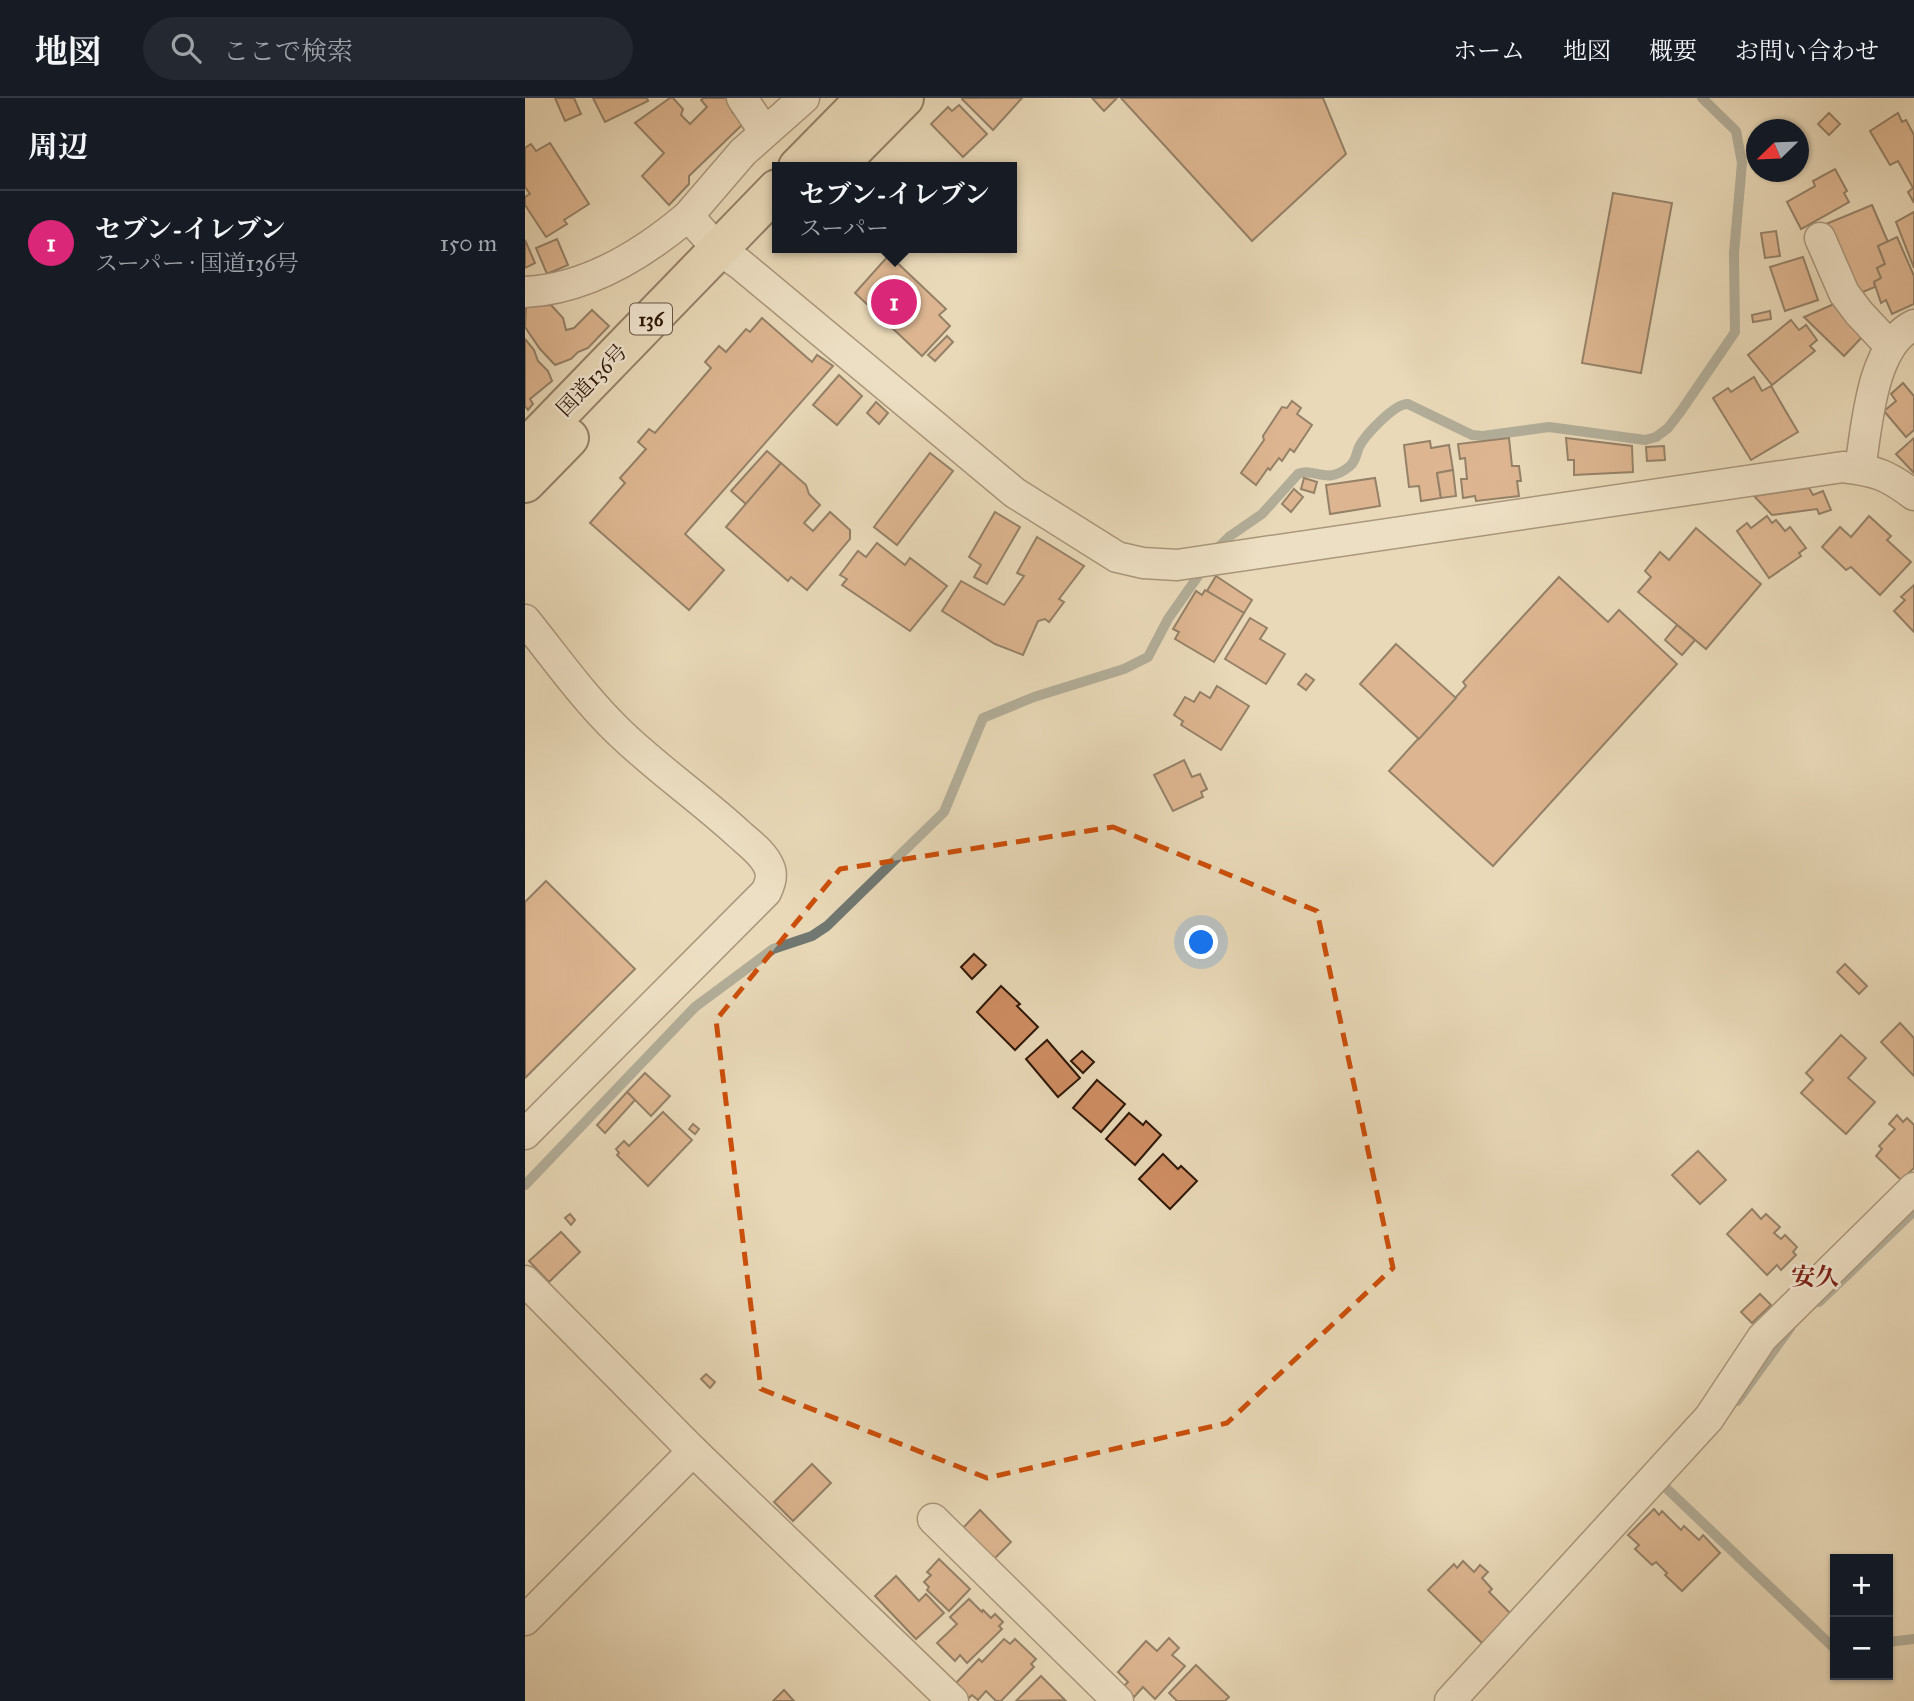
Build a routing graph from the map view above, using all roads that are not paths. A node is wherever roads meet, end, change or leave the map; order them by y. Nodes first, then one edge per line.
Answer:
1 (742, 98) edge
2 (804, 98) edge
3 (866, 98) edge
4 (904, 98) edge
5 (764, 131) junction
6 (803, 162) edge
7 (841, 162) edge
8 (772, 197) edge
9 (688, 216) junction
10 (772, 230) edge
11 (1820, 238) dead end
12 (729, 257) junction
13 (525, 292) edge
14 (1914, 326) edge
15 (1890, 346) junction
16 (525, 449) edge
17 (1860, 469) junction
18 (525, 483) edge
19 (1914, 495) edge
20 (525, 620) edge
21 (525, 1134) edge
22 (1914, 1188) edge
23 (525, 1281) edge
24 (693, 1451) junction
25 (933, 1519) dead end
26 (525, 1620) edge
27 (953, 1701) edge
28 (1118, 1701) edge
29 (1450, 1701) edge

1 - 5 street
2 - 5 street
3 - 6 highway
4 - 7 highway
5 - 9 street
8 - 12 highway, 国道136号 / 136
9 - 12 street
9 - 13 street
10 - 12 highway, 国道136号 / 136
11 - 15 street
12 - 16 highway, 国道136号 / 136
12 - 17 street
12 - 18 highway, 国道136号 / 136
14 - 15 street
15 - 17 street
17 - 19 street
20 - 21 street
22 - 29 street
23 - 24 street
24 - 26 street
24 - 27 street
25 - 28 street

